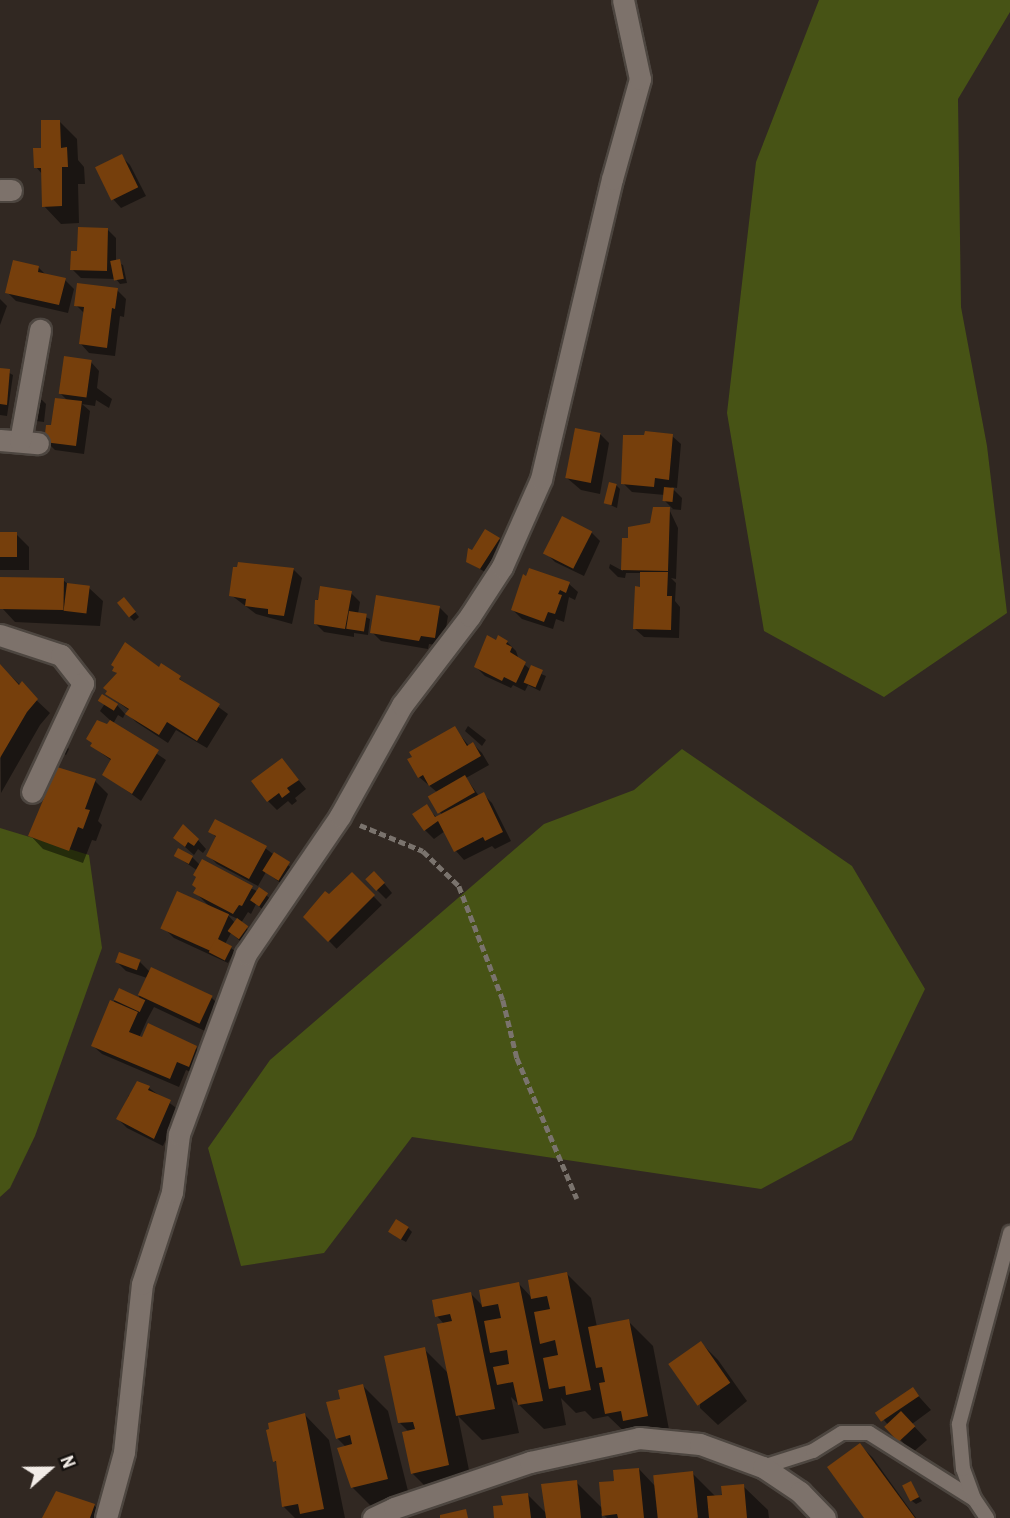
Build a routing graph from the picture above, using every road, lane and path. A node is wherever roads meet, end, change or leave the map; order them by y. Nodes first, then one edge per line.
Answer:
1 (623, 0) edge
2 (40, 330) dead end
3 (20, 441) edge
4 (0, 635) edge
5 (32, 792) dead end
6 (340, 816) junction
7 (577, 1199) dead end
8 (1010, 1233) edge
9 (995, 1286) junction
10 (1010, 1288) edge
11 (764, 1467) junction
12 (974, 1499) junction
13 (396, 1513) edge
14 (106, 1518) edge
15 (373, 1518) edge
16 (825, 1518) edge
17 (987, 1518) edge

1 - 6 street
2 - 3 street
4 - 5 street
6 - 7 path
6 - 14 street
8 - 9 lane
9 - 10 lane
9 - 12 lane
11 - 12 lane
11 - 13 street
11 - 16 street
12 - 17 lane
13 - 15 street

